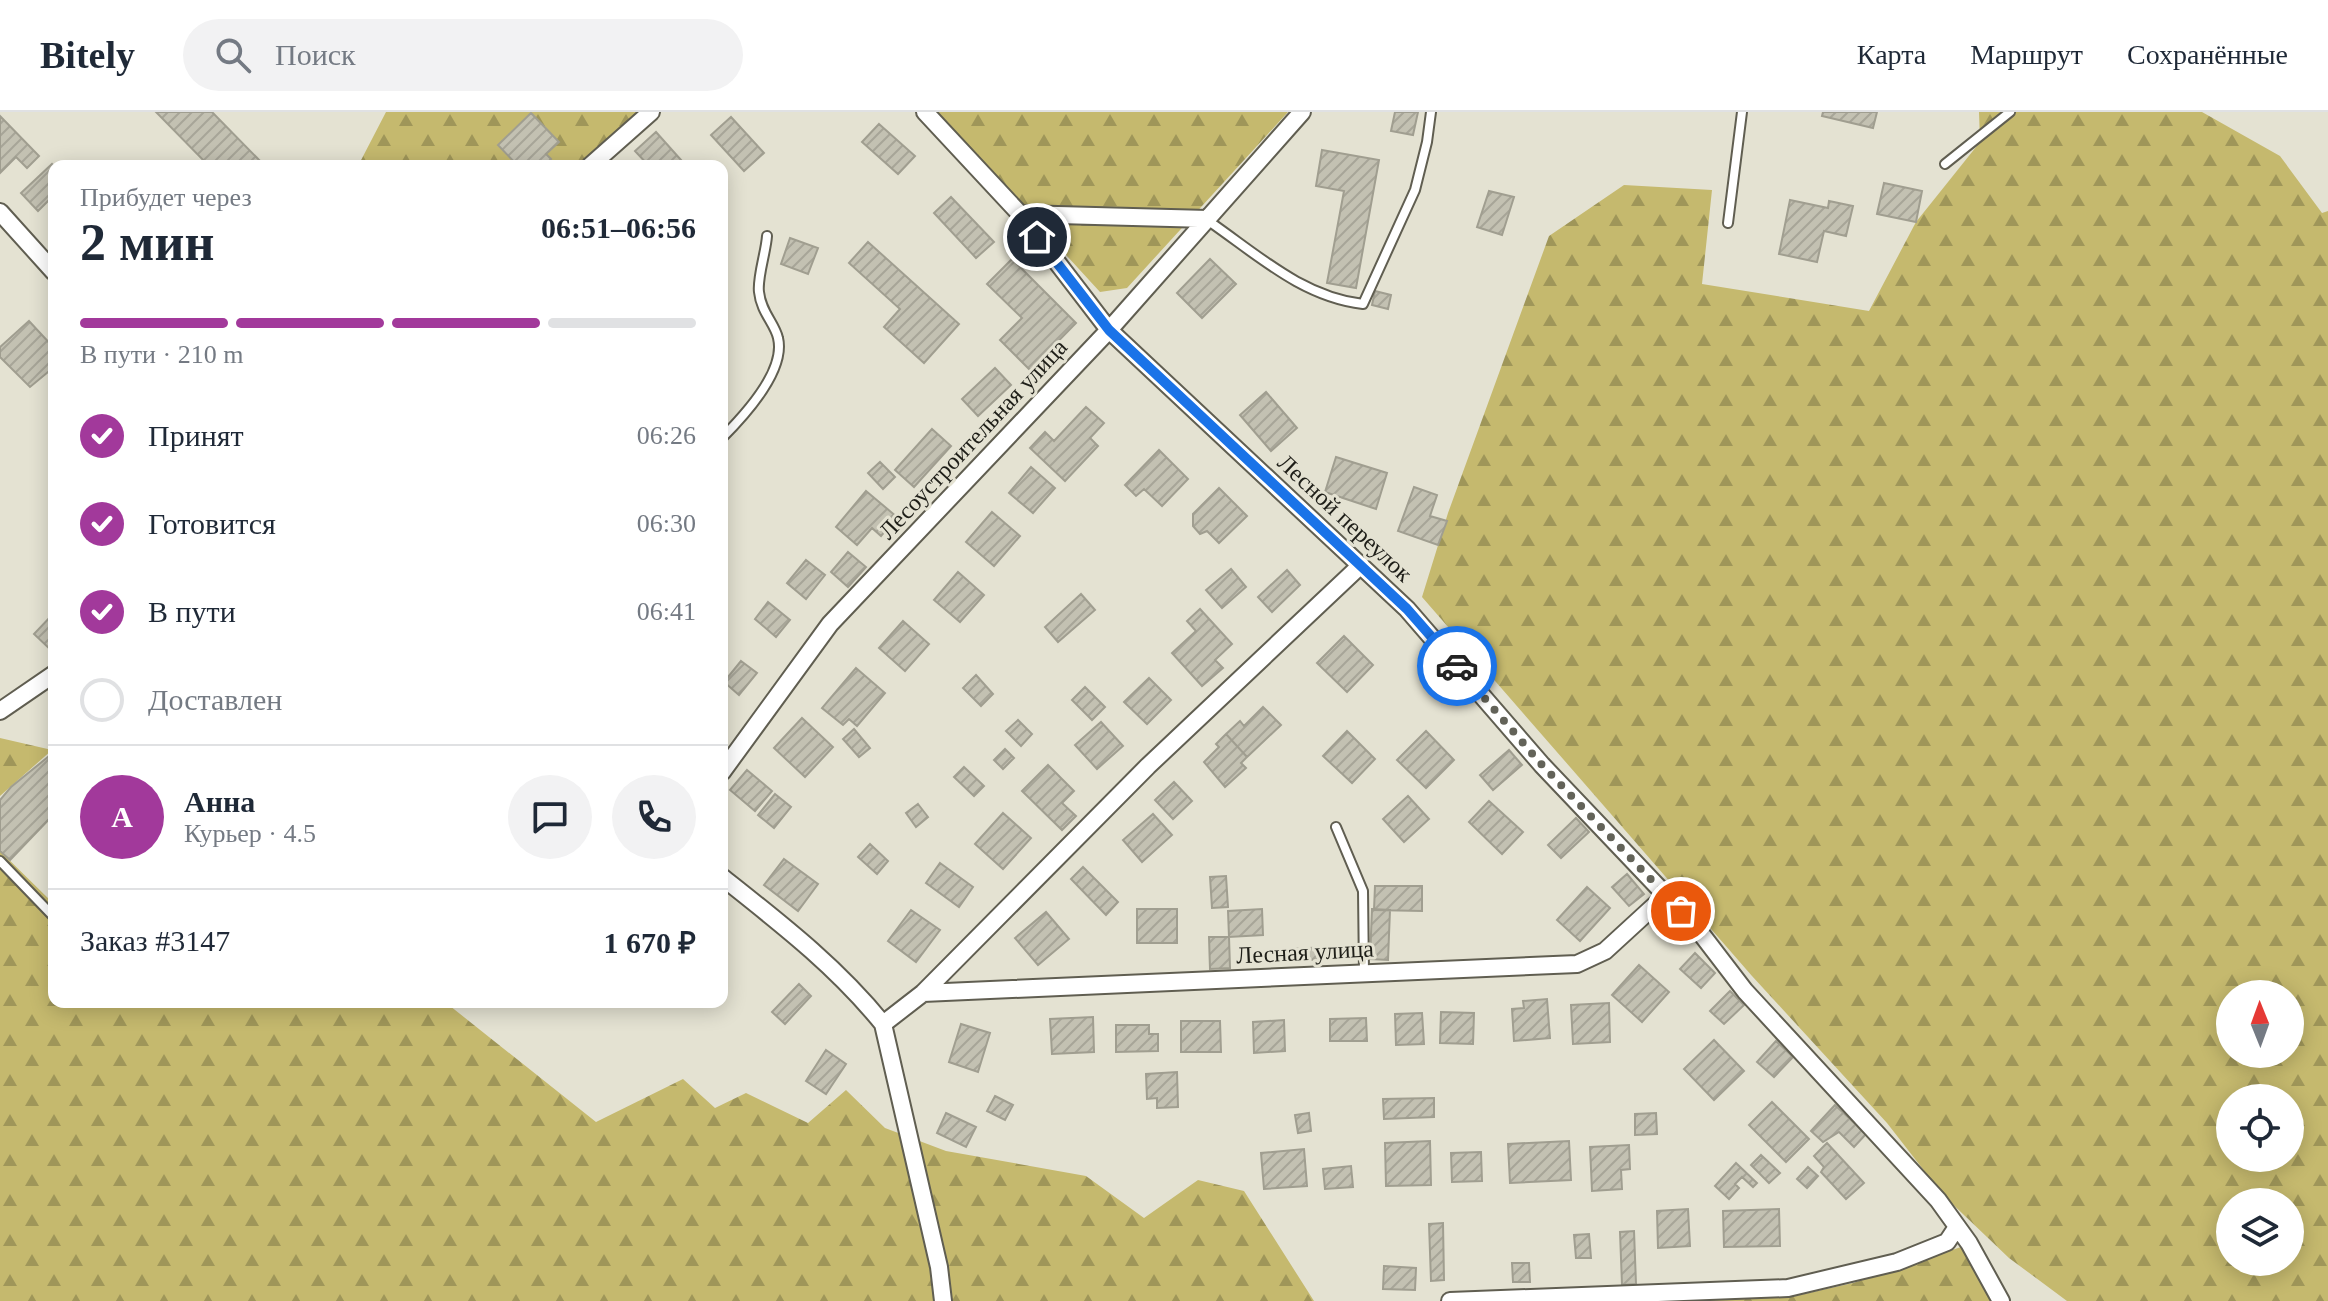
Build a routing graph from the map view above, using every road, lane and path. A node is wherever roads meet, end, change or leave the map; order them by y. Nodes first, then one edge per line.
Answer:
1 (651, 112) edge
2 (925, 112) edge
3 (1302, 112) edge
4 (1431, 112) edge
5 (1742, 112) edge
6 (2010, 112) edge
7 (597, 160) edge
8 (1945, 164) dead end
9 (0, 212) edge
10 (1020, 214) junction
11 (1209, 221) junction
12 (1728, 223) dead end
13 (767, 236) dead end
14 (48, 265) edge
15 (1109, 330) junction
16 (728, 432) edge
17 (1361, 565) junction
18 (48, 678) edge
19 (0, 711) edge
20 (728, 764) edge
21 (1336, 827) dead end
22 (0, 861) edge
23 (728, 882) edge
24 (1665, 896) junction
25 (48, 911) edge
26 (1364, 973) junction
27 (923, 993) junction
28 (883, 1024) junction
29 (1957, 1227) junction
30 (943, 1301) edge
31 (1450, 1301) edge
32 (2001, 1301) edge

1 - 7 street
2 - 10 street, Лесной переулок
3 - 11 street, Лесоустроительная улица
4 - 11 lane
5 - 12 lane
6 - 8 lane
9 - 14 street
10 - 11 street
10 - 15 street, Лесной переулок
11 - 15 street, Лесоустроительная улица
13 - 16 lane
15 - 17 street, Лесной переулок
15 - 20 street, Лесоустроительная улица
17 - 24 street, Лесной переулок
17 - 27 street
18 - 19 street
21 - 26 lane
22 - 25 lane
23 - 28 street
24 - 26 street, Лесная улица
24 - 29 street, Лесной переулок
26 - 27 street, Лесная улица
27 - 28 street
28 - 30 street
29 - 31 street
29 - 32 street, Лесной переулок

